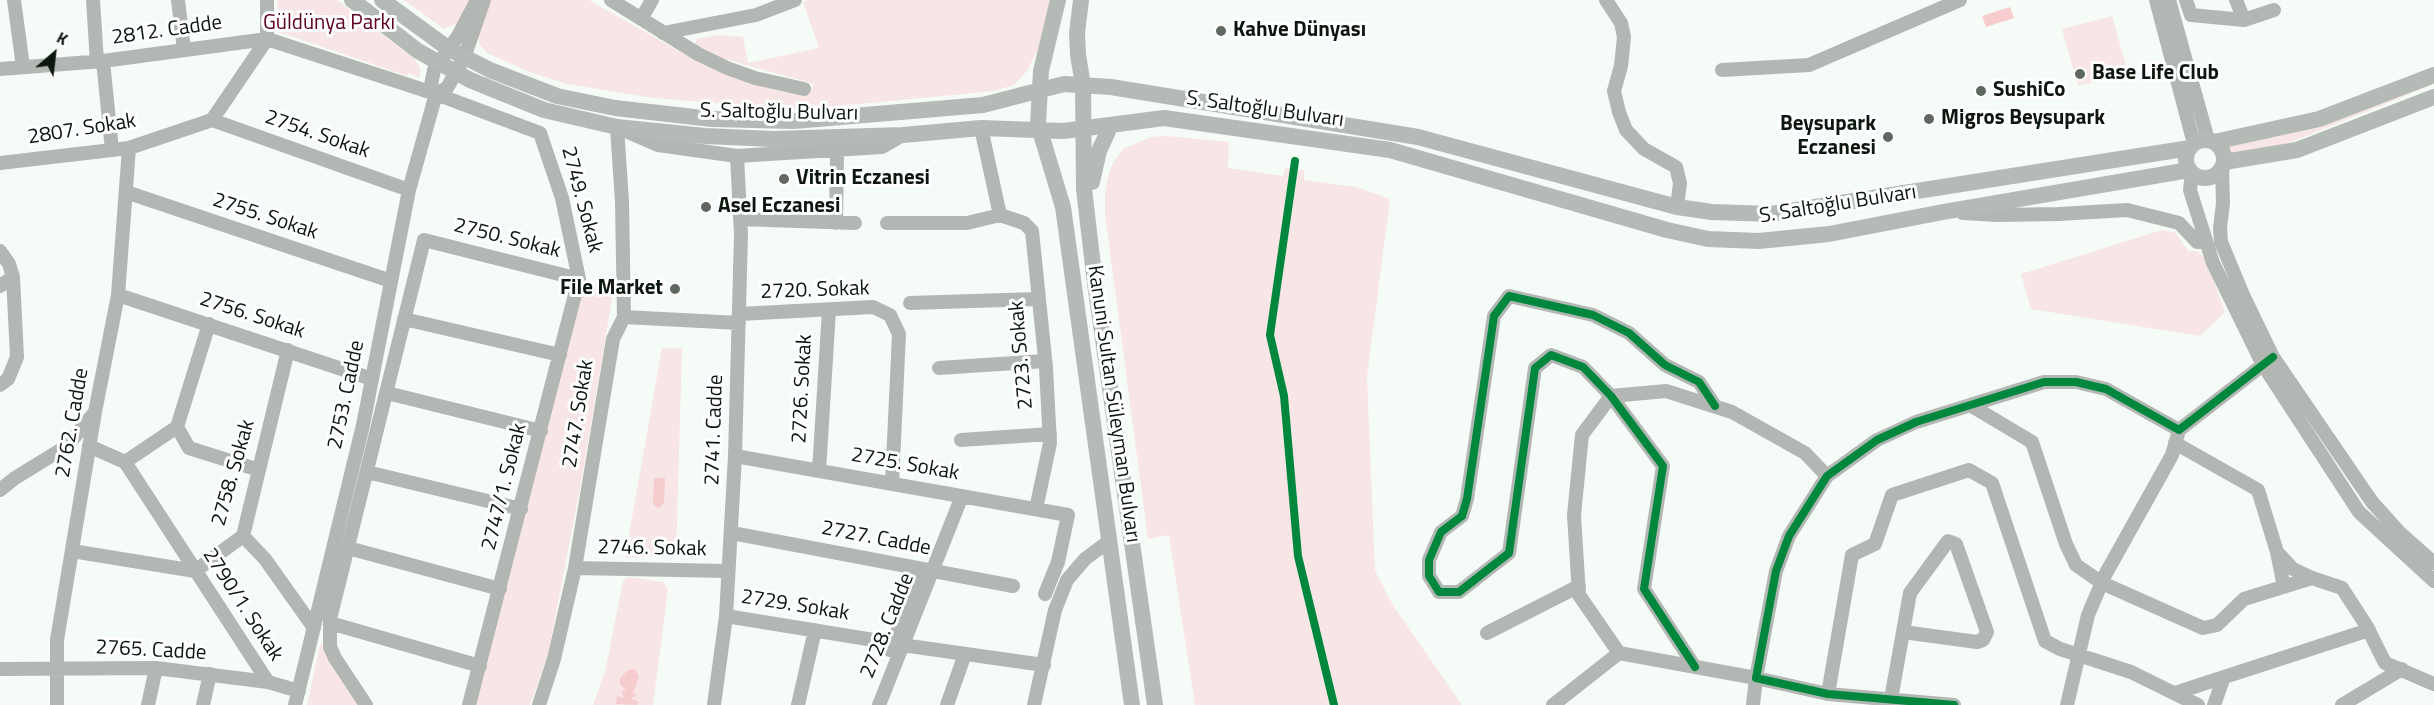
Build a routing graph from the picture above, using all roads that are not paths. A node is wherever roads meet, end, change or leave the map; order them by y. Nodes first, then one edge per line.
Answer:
1 (14, 0) edge
2 (93, 0) edge
3 (178, 0) edge
4 (267, 0) edge
5 (352, 0) edge
6 (382, 0) edge
7 (477, 0) edge
8 (484, 0) edge
9 (611, 0) edge
10 (652, 0) edge
11 (795, 0) edge
12 (1058, 0) edge
13 (1081, 0) edge
14 (1606, 0) edge
15 (1960, 0) edge
16 (2156, 0) edge
17 (2169, 0) edge
18 (2186, 0) edge
19 (2236, 0) edge
20 (2274, 10) dead end
21 (641, 20) junction
22 (2244, 20) junction
23 (663, 33) junction
24 (267, 39) junction
25 (449, 49) junction
26 (184, 50) junction
27 (465, 58) junction
28 (100, 61) junction
29 (438, 63) junction
30 (2180, 64) junction
31 (23, 67) junction
32 (0, 69) edge
33 (1722, 70) dead end
34 (455, 73) junction
35 (2434, 75) edge
36 (1083, 86) junction
37 (804, 89) dead end
38 (1039, 90) junction
39 (436, 94) junction
40 (2434, 97) edge
41 (212, 120) junction
42 (1111, 125) junction
43 (617, 127) junction
44 (981, 128) junction
45 (1083, 130) junction
46 (1039, 131) junction
47 (903, 135) junction
48 (2201, 144) junction
49 (129, 147) junction
50 (112, 150) junction
51 (837, 151) junction
52 (736, 156) junction
53 (0, 163) edge
54 (2223, 165) junction
55 (2191, 171) junction
56 (409, 190) junction
57 (126, 192) junction
58 (1677, 207) junction
59 (1087, 210) junction
60 (1943, 212) junction
61 (1000, 215) junction
62 (740, 219) junction
63 (836, 223) junction
64 (855, 224) dead end
65 (887, 224) dead end
66 (2205, 242) junction
67 (0, 251) edge
68 (13, 277) junction
69 (579, 279) junction
70 (391, 281) junction
71 (0, 286) edge
72 (118, 295) junction
73 (1038, 300) junction
74 (910, 303) dead end
75 (829, 310) junction
76 (624, 317) junction
77 (404, 319) junction
78 (739, 319) junction
79 (209, 324) junction
80 (288, 350) junction
81 (560, 356) junction
82 (1045, 361) junction
83 (2268, 361) junction
84 (939, 368) dead end
85 (372, 379) junction
86 (4, 382) edge
87 (387, 393) junction
88 (1611, 396) junction
89 (1970, 405) junction
90 (1715, 406) junction
91 (95, 412) junction
92 (177, 427) junction
93 (541, 431) junction
94 (1050, 434) junction
95 (2177, 436) junction
96 (961, 440) dead end
97 (89, 446) junction
98 (735, 456) junction
99 (125, 462) junction
100 (259, 471) junction
101 (819, 471) junction
102 (367, 472) junction
103 (1827, 476) junction
104 (892, 484) junction
105 (0, 490) edge
106 (962, 496) junction
107 (521, 509) junction
108 (1036, 510) junction
109 (732, 533) junction
110 (243, 536) junction
111 (1109, 541) junction
112 (348, 548) junction
113 (72, 551) junction
114 (2277, 552) junction
115 (2434, 563) edge
116 (575, 568) junction
117 (927, 570) junction
118 (195, 571) junction
119 (728, 571) junction
120 (2312, 578) junction
121 (2434, 581) edge
122 (2102, 583) junction
123 (1013, 586) dead end
124 (1579, 586) junction
125 (2284, 587) junction
126 (500, 589) junction
127 (1045, 594) dead end
128 (726, 616) junction
129 (330, 623) junction
130 (314, 628) junction
131 (815, 630) junction
132 (2369, 630) junction
133 (1903, 632) junction
134 (1487, 633) dead end
135 (897, 644) junction
136 (1619, 653) junction
137 (965, 654) junction
138 (2078, 655) junction
139 (1044, 665) junction
140 (480, 666) junction
141 (1695, 667) junction
142 (57, 668) junction
143 (156, 668) junction
144 (0, 669) edge
145 (2402, 669) junction
146 (210, 674) junction
147 (2224, 677) junction
148 (1756, 678) junction
149 (268, 682) junction
150 (2434, 684) edge
151 (2175, 693) junction
152 (1828, 694) junction
153 (297, 698) edge
154 (1890, 702) edge
155 (57, 705) edge
156 (148, 705) edge
157 (203, 705) edge
158 (366, 705) edge
159 (469, 705) edge
160 (539, 705) edge
161 (714, 705) edge
162 (798, 705) edge
163 (872, 705) edge
164 (879, 705) edge
165 (947, 705) edge
166 (1034, 705) edge
167 (1132, 705) edge
168 (1155, 705) edge
169 (1553, 705) edge
170 (1753, 705) edge
171 (1954, 705) edge
172 (2067, 705) edge
173 (2198, 705) edge
174 (2214, 705) edge
175 (2342, 705) edge

1 - 31 street
2 - 28 street
3 - 26 street
4 - 24 street
5 - 29 main road, S. Saltoğlu Bulvarı
6 - 25 main road, S. Saltoğlu Bulvarı
7 - 25 street
8 - 27 street
9 - 21 street
10 - 21 street
11 - 23 street
12 - 38 main road, Kanuni Sultan Süleyman Bulvarı
13 - 36 main road, Kanuni Sultan Süleyman Bulvarı
14 - 58 street
15 - 33 street
16 - 30 street
17 - 30 street
18 - 22 street
19 - 22 street
20 - 22 street
21 - 23 street
23 - 37 street
24 - 26 street, 2812. Cadde
24 - 39 street
24 - 41 street
25 - 27 main road, S. Saltoğlu Bulvarı
25 - 29 street
26 - 28 street, 2812. Cadde
27 - 34 street
27 - 38 main road, S. Saltoğlu Bulvarı
28 - 31 street, 2812. Cadde
28 - 50 street
29 - 34 main road, S. Saltoğlu Bulvarı
29 - 39 street
30 - 48 street
31 - 32 street, 2812. Cadde
34 - 39 street
34 - 43 main road, S. Saltoğlu Bulvarı
35 - 48 main road, S. Saltoğlu Bulvarı
36 - 38 main road, S. Saltoğlu Bulvarı
36 - 45 main road, Kanuni Sultan Süleyman Bulvarı
36 - 58 main road, S. Saltoğlu Bulvarı
38 - 46 main road, Kanuni Sultan Süleyman Bulvarı
39 - 56 street, 2753. Cadde
39 - 69 street, 2749. Sokak
40 - 54 main road, S. Saltoğlu Bulvarı
41 - 49 street, 2807. Sokak
41 - 56 street, 2754. Sokak
42 - 45 main road, S. Saltoğlu Bulvarı
42 - 59 main road
42 - 60 main road, S. Saltoğlu Bulvarı
43 - 47 main road, S. Saltoğlu Bulvarı
43 - 52 street
43 - 76 street, 2747. Sokak
44 - 46 main road, S. Saltoğlu Bulvarı
44 - 47 main road, S. Saltoğlu Bulvarı
44 - 61 street
45 - 46 main road, S. Saltoğlu Bulvarı
45 - 59 main road, Kanuni Sultan Süleyman Bulvarı
46 - 111 main road, Kanuni Sultan Süleyman Bulvarı
47 - 51 street
48 - 54 main road
48 - 55 main road
48 - 58 main road, S. Saltoğlu Bulvarı
49 - 50 street, 2807. Sokak
49 - 57 street, 2762. Cadde
50 - 53 street, 2807. Sokak
51 - 52 street
51 - 63 street
52 - 62 street, 2741. Cadde
54 - 55 main road, S. Saltoğlu Bulvarı
54 - 83 street
55 - 60 main road, S. Saltoğlu Bulvarı
55 - 66 street
56 - 70 street, 2753. Cadde
57 - 70 street, 2755. Sokak
57 - 72 street, 2762. Cadde
59 - 168 main road, Kanuni Sultan Süleyman Bulvarı
60 - 66 street
61 - 65 street
61 - 73 street, 2723. Sokak
62 - 63 street
62 - 78 street, 2741. Cadde
63 - 64 street
66 - 83 street
67 - 68 street
68 - 71 street
68 - 86 street
69 - 77 street, 2750. Sokak
69 - 81 street, 2747/1. Sokak
70 - 85 street, 2753. Cadde
72 - 79 street, 2756. Sokak
72 - 91 street, 2762. Cadde
73 - 74 street
73 - 82 street, 2723. Sokak
75 - 78 street, 2720. Sokak
75 - 101 street, 2726. Sokak
75 - 104 street, 2720. Sokak
76 - 78 street, 2720. Sokak
76 - 116 street, 2747. Sokak
77 - 81 street
77 - 87 street
78 - 98 street, 2741. Cadde
79 - 80 street, 2756. Sokak
79 - 92 street
80 - 85 street, 2756. Sokak
80 - 100 street, 2758. Sokak
81 - 93 street, 2747/1. Sokak
82 - 84 street
82 - 94 street, 2723. Sokak
83 - 95 street
83 - 115 street
83 - 121 street
85 - 130 street, 2753. Cadde
87 - 93 street
87 - 102 street
88 - 90 street
88 - 90 street
88 - 124 street
88 - 141 street
89 - 95 street
89 - 103 street
89 - 122 street
90 - 103 street
91 - 97 street, 2762. Cadde
91 - 105 street
92 - 99 street
92 - 100 street
93 - 107 street, 2747/1. Sokak
94 - 96 street
94 - 108 street, 2723. Sokak
95 - 114 street
95 - 122 street
97 - 99 street
97 - 113 street, 2762. Cadde
98 - 101 street, 2725. Sokak
98 - 109 street, 2741. Cadde
99 - 118 street, 2790/1. Sokak
100 - 110 street, 2758. Sokak
101 - 104 street, 2725. Sokak
102 - 107 street
102 - 112 street
103 - 148 street
104 - 106 street, 2725. Sokak
106 - 108 street, 2725. Sokak
106 - 117 street, 2728. Cadde
107 - 126 street, 2747/1. Sokak
108 - 127 street, 2725. Sokak
109 - 117 street, 2727. Cadde
109 - 119 street, 2741. Cadde
110 - 118 street, 2758. Sokak
110 - 130 street
111 - 139 street
111 - 167 main road, Kanuni Sultan Süleyman Bulvarı
112 - 126 street
112 - 129 street
113 - 118 street
113 - 142 street, 2762. Cadde
114 - 120 street
114 - 125 street
116 - 119 street, 2746. Sokak
116 - 160 street, 2747. Sokak
117 - 123 street, 2727. Cadde
117 - 135 street, 2728. Cadde
118 - 149 street, 2790/1. Sokak
119 - 128 street, 2741. Cadde
120 - 125 street
120 - 132 street
122 - 125 street
122 - 138 street
124 - 134 street
124 - 136 street
126 - 140 street, 2747/1. Sokak
128 - 131 street, 2729. Sokak
128 - 161 street, 2741. Cadde
129 - 140 street
129 - 158 street
130 - 153 street, 2753. Cadde
131 - 135 street, 2729. Sokak
131 - 162 street
132 - 145 street
132 - 147 street
133 - 133 street
133 - 154 street
135 - 137 street, 2729. Sokak
135 - 163 street, 2728. Cadde
135 - 164 street, 2728. Cadde
136 - 141 street
136 - 169 street
137 - 139 street, 2729. Sokak
137 - 165 street
138 - 151 street
138 - 152 street
138 - 172 street
139 - 166 street
140 - 159 street, 2747/1. Sokak
141 - 148 street
142 - 143 street, 2765. Cadde
142 - 144 street, 2765. Cadde
142 - 155 street, 2762. Cadde
143 - 146 street, 2765. Cadde
143 - 156 street
145 - 150 street
145 - 175 street
146 - 149 street, 2765. Cadde
146 - 157 street
147 - 151 street
147 - 174 street
148 - 152 street
148 - 170 street
149 - 153 street, 2765. Cadde
151 - 173 street
152 - 154 street
154 - 171 street

